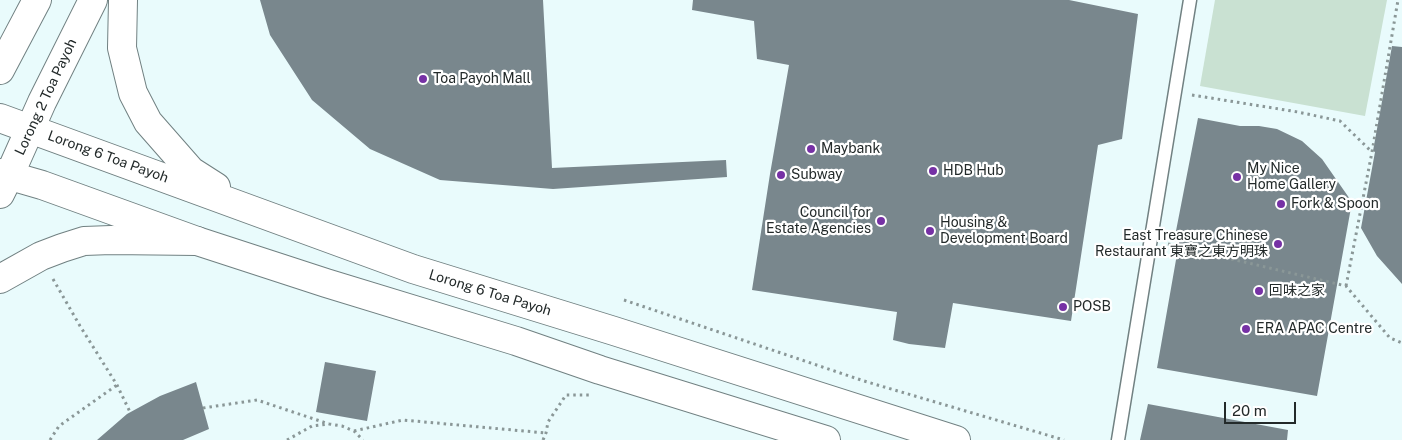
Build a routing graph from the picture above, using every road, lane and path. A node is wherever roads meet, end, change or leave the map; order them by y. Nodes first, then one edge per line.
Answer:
1 (37, 0) edge
2 (93, 0) edge
3 (123, 0) edge
4 (1190, 0) edge
5 (1398, 0) edge
6 (0, 70) edge
7 (1188, 94) dead end
8 (0, 118) edge
9 (30, 128) junction
10 (1372, 152) junction
11 (3, 181) edge
12 (253, 210) junction
13 (196, 241) junction
14 (1168, 244) dead end
15 (60, 275) dead end
16 (0, 278) edge
17 (53, 278) junction
18 (44, 283) dead end
19 (1346, 286) junction
20 (624, 300) dead end
21 (1402, 344) edge
22 (117, 385) junction
23 (574, 389) dead end
24 (203, 408) dead end
25 (130, 412) dead end
26 (328, 424) junction
27 (354, 431) junction
28 (546, 433) junction
29 (50, 440) edge
30 (287, 440) edge
31 (363, 440) edge
32 (544, 440) edge
33 (826, 440) edge
34 (956, 440) edge
35 (1064, 440) edge
36 (1118, 440) edge

1 - 6 main road
2 - 9 main road, Lorong 2 Toa Payoh
3 - 12 main road
4 - 36 lane
5 - 10 path
7 - 10 path
8 - 9 main road, Lorong 6 Toa Payoh
9 - 11 main road, Lorong 2 Toa Payoh
9 - 12 main road, Lorong 6 Toa Payoh
10 - 19 path
11 - 13 main road
12 - 34 main road, Lorong 6 Toa Payoh
13 - 16 main road
13 - 33 main road
14 - 19 path
15 - 17 path
17 - 18 path
17 - 22 path
19 - 21 path
20 - 35 path
22 - 25 path
22 - 29 path
23 - 28 path
24 - 26 path
26 - 27 path
26 - 30 path
27 - 28 path
27 - 31 path
28 - 32 path

